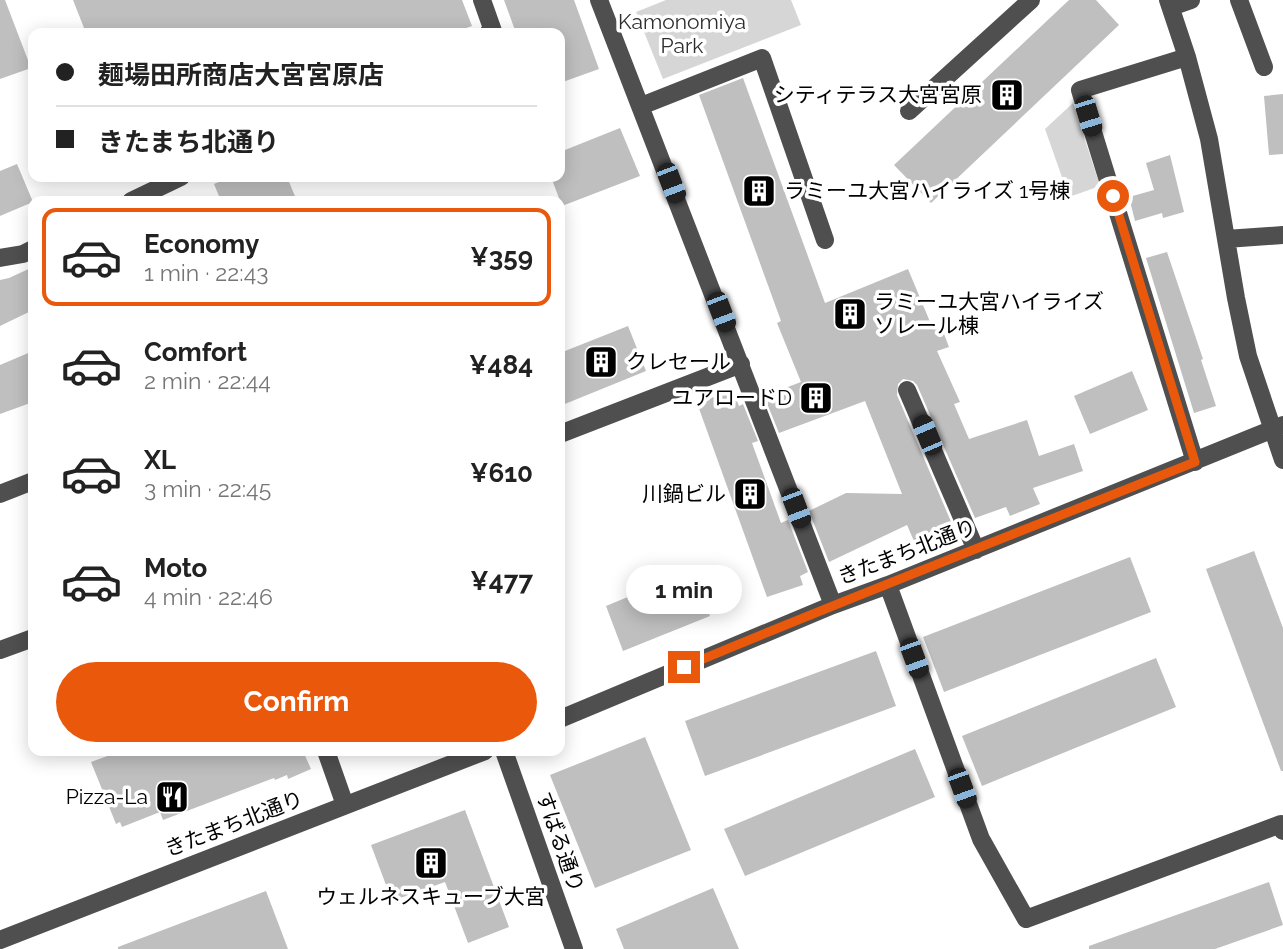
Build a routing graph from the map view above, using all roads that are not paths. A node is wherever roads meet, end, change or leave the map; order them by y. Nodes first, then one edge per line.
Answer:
1 (482, 0) edge
2 (599, 0) edge
3 (1031, 0) edge
4 (1191, 0) edge
5 (1239, 0) edge
6 (1169, 4) edge
7 (492, 28) edge
8 (1186, 57) junction
9 (1264, 67) dead end
10 (641, 106) junction
11 (909, 111) dead end
12 (171, 182) edge
13 (141, 196) edge
14 (1283, 235) edge
15 (1226, 239) junction
16 (825, 240) dead end
17 (28, 252) edge
18 (0, 258) edge
19 (741, 364) junction
20 (907, 390) dead end
21 (1277, 427) edge
22 (565, 432) edge
23 (1283, 460) edge
24 (1195, 462) junction
25 (28, 483) edge
26 (0, 494) edge
27 (976, 550) junction
28 (888, 585) junction
29 (833, 604) junction
30 (28, 640) edge
31 (0, 650) edge
32 (565, 717) edge
33 (328, 756) edge
34 (472, 756) edge
35 (506, 756) edge
36 (345, 805) junction
37 (1283, 831) edge
38 (0, 940) edge
39 (573, 949) edge

1 - 7 street
2 - 10 street
3 - 11 street
4 - 6 street
5 - 9 street
6 - 8 street
8 - 15 street
8 - 24 street
10 - 16 street
10 - 19 street
12 - 13 street
14 - 15 street
15 - 21 street
17 - 18 street
19 - 22 street
19 - 29 street
20 - 27 street
21 - 23 street
21 - 24 street, きたまち北通り
24 - 27 street, きたまち北通り
25 - 26 street
27 - 28 street, きたまち北通り
28 - 29 street, きたまち北通り
28 - 37 street
29 - 32 street, きたまち北通り
30 - 31 street
33 - 36 street
34 - 36 street, きたまち北通り
35 - 39 street, すばる通り
36 - 38 street, きたまち北通り

